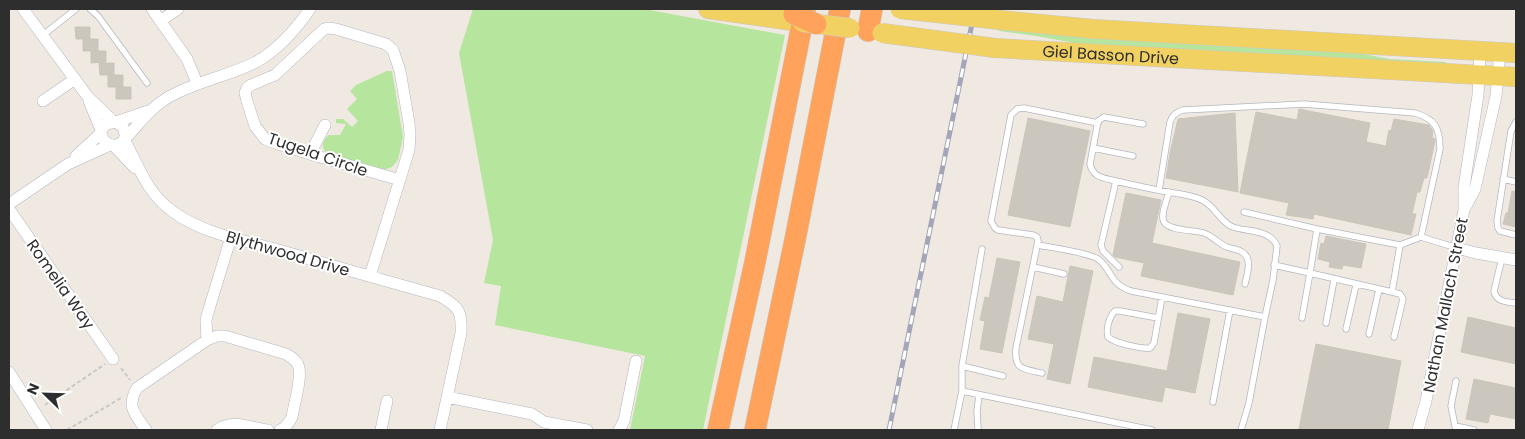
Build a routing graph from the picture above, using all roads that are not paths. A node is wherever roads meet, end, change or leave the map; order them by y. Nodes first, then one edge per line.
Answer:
1 (23, 9) edge
2 (76, 9) edge
3 (90, 9) edge
4 (152, 9) edge
5 (178, 9) edge
6 (310, 9) edge
7 (708, 9) edge
8 (840, 9) edge
9 (872, 9) edge
10 (900, 9) edge
11 (799, 15) edge
12 (160, 21) junction
13 (867, 31) junction
14 (43, 35) junction
15 (1480, 52) junction
16 (1508, 53) edge
17 (1479, 76) junction
18 (1507, 77) edge
19 (75, 79) junction
20 (147, 83) dead end
21 (197, 83) junction
22 (88, 97) junction
23 (43, 101) dead end
24 (150, 111) junction
25 (114, 122) junction
26 (1516, 122) edge
27 (1098, 123) junction
28 (1143, 124) dead end
29 (325, 125) dead end
30 (101, 132) junction
31 (125, 138) junction
32 (111, 145) junction
33 (1093, 148) junction
34 (310, 154) junction
35 (1133, 156) dead end
36 (68, 164) junction
37 (139, 172) junction
38 (1503, 179) junction
39 (400, 180) junction
40 (1116, 181) junction
41 (1516, 182) edge
42 (1159, 190) junction
43 (1169, 192) junction
44 (9, 204) edge
45 (9, 209) edge
46 (1464, 210) junction
47 (1244, 212) dead end
48 (1317, 229) junction
49 (1516, 235) edge
50 (231, 237) junction
51 (1421, 237) junction
52 (1038, 245) junction
53 (1400, 245) junction
54 (1457, 248) junction
55 (982, 249) dead end
56 (1502, 258) junction
57 (1516, 260) edge
58 (1274, 265) junction
59 (1033, 267) junction
60 (1119, 267) dead end
61 (1310, 273) junction
62 (1064, 274) dead end
63 (370, 276) junction
64 (1334, 280) junction
65 (1245, 284) dead end
66 (1356, 285) junction
67 (1379, 289) junction
68 (1392, 292) junction
69 (1162, 297) junction
70 (1516, 303) edge
71 (1230, 310) junction
72 (1265, 317) junction
73 (1158, 318) junction
74 (1302, 318) dead end
75 (1326, 323) dead end
76 (1346, 330) dead end
77 (1369, 334) dead end
78 (1394, 337) dead end
79 (207, 340) junction
80 (113, 359) road end
81 (636, 361) dead end
82 (962, 366) junction
83 (1042, 373) dead end
84 (1003, 376) dead end
85 (10, 377) edge
86 (1456, 381) dead end
87 (962, 391) junction
88 (980, 395) junction
89 (447, 397) junction
90 (1426, 400) junction
91 (387, 401) dead end
92 (1213, 402) dead end
93 (545, 426) edge
94 (1455, 428) edge
95 (978, 429) edge
96 (46, 430) edge
97 (146, 430) edge
98 (217, 430) edge
99 (268, 430) edge
100 (280, 430) edge
101 (381, 430) edge
102 (440, 430) edge
103 (587, 430) edge
104 (619, 430) edge
105 (718, 430) edge
106 (756, 430) edge
107 (954, 430) edge
108 (1152, 430) edge
109 (1241, 430) edge
110 (1418, 430) edge
111 (1425, 430) edge
112 (1474, 430) edge

1 - 14 street
2 - 14 lane
3 - 20 lane
4 - 12 street
5 - 12 street
6 - 21 street
7 - 11 main road, Giel Basson Drive
8 - 106 highway
9 - 13 highway
10 - 15 main road, Giel Basson Drive, bridge
11 - 13 main road, Giel Basson Drive, bridge
11 - 105 highway
12 - 21 street
13 - 17 main road, Giel Basson Drive, bridge
14 - 19 street
15 - 16 main road, Giel Basson Drive
15 - 17 street, Nathan Mallach Street
16 - 18 street, Nathan Mallach Street
17 - 18 main road, Giel Basson Drive
17 - 46 street, Nathan Mallach Street
18 - 46 street, Nathan Mallach Street
19 - 22 street
19 - 23 street
21 - 24 street
22 - 25 street
22 - 30 street
24 - 25 street
24 - 31 street
25 - 30 street
25 - 31 street
26 - 38 lane
27 - 28 lane
27 - 33 lane
27 - 52 lane
29 - 34 street
30 - 32 street
30 - 36 street
31 - 32 street
31 - 37 street, Blythwood Drive
32 - 36 street
32 - 37 street, Blythwood Drive
33 - 35 lane
33 - 40 lane
34 - 39 street, Tugela Circle
34 - 39 street, Tugela Circle
36 - 44 street
37 - 50 street, Blythwood Drive
38 - 41 lane
38 - 49 lane
39 - 63 street, Tugela Circle
40 - 42 lane
40 - 60 lane
42 - 43 lane
42 - 51 lane
43 - 58 lane
43 - 65 lane
45 - 80 street, Romelia Way
46 - 54 street, Nathan Mallach Street
47 - 48 lane
48 - 53 lane
48 - 61 lane
50 - 63 street, Blythwood Drive
50 - 79 street
51 - 53 lane
51 - 54 lane
52 - 59 lane
52 - 69 lane
53 - 68 lane
54 - 56 street
54 - 90 street, Nathan Mallach Street
55 - 82 lane
56 - 57 street
56 - 70 lane
58 - 61 lane
58 - 72 lane
59 - 62 lane
59 - 83 lane
61 - 64 lane
61 - 74 lane
63 - 89 street, Blythwood Drive
64 - 66 lane
64 - 75 lane
66 - 67 lane
66 - 76 lane
67 - 68 lane
67 - 77 lane
68 - 78 lane
69 - 71 lane
69 - 73 lane
71 - 72 lane
71 - 92 lane
72 - 109 lane
73 - 73 lane
79 - 97 street
79 - 100 street
81 - 104 street
82 - 84 lane
82 - 87 lane
85 - 96 street
86 - 94 lane
87 - 88 lane
87 - 107 lane
88 - 95 lane
88 - 108 lane
89 - 93 street
89 - 102 street
90 - 110 street, Nathan Mallach Street
90 - 111 street, Nathan Mallach Street
91 - 101 street
93 - 103 street
94 - 112 lane
98 - 99 street

